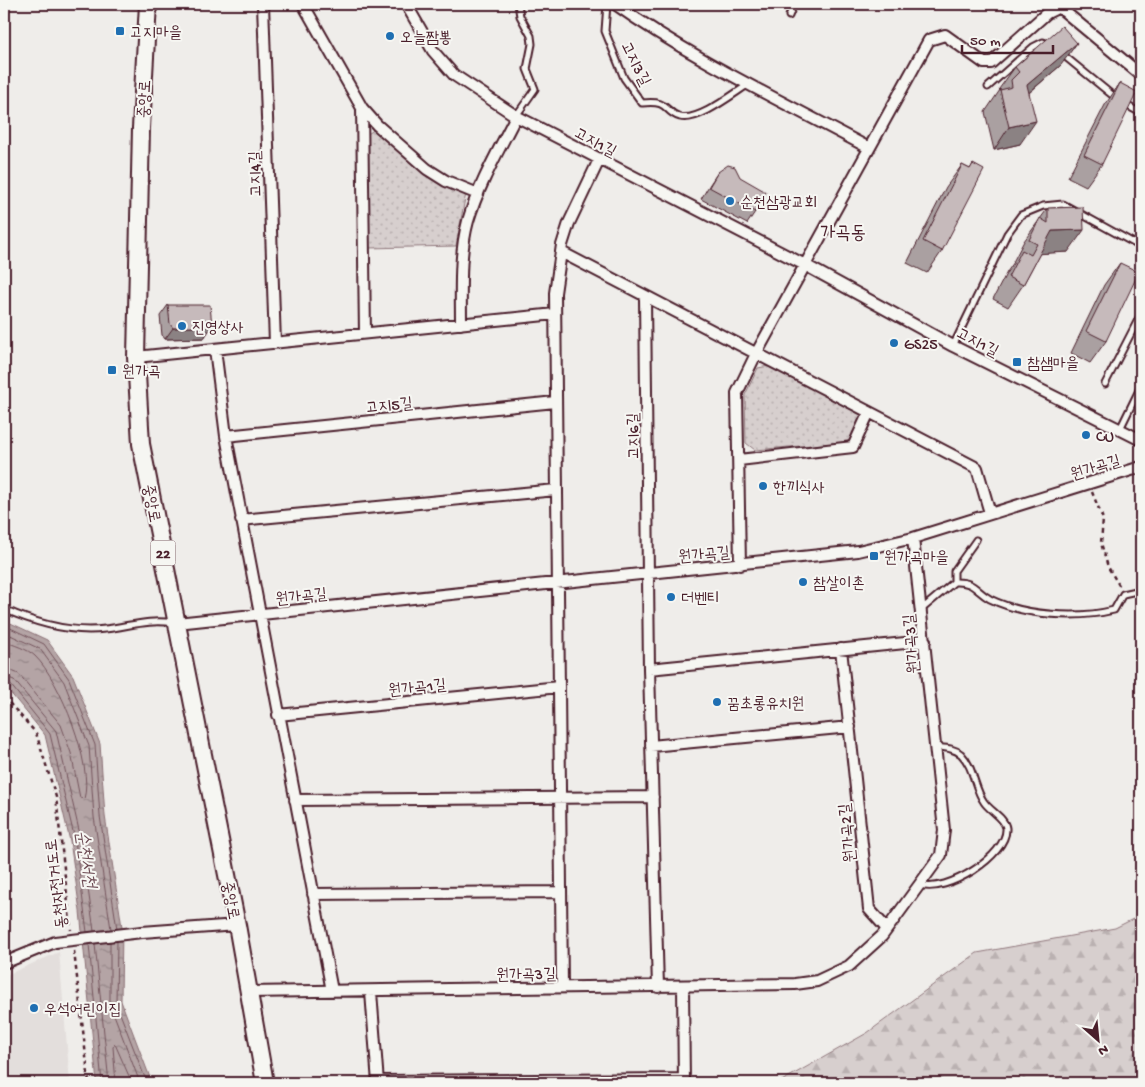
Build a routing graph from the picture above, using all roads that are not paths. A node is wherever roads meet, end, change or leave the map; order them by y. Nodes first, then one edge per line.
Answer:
1 (148, 4) edge
2 (263, 4) edge
3 (303, 4) edge
4 (406, 4) edge
5 (518, 4) edge
6 (607, 4) edge
7 (615, 4) edge
8 (794, 4) edge
9 (789, 16) dead end
10 (1141, 75) edge
11 (749, 84) junction
12 (988, 87) dead end
13 (362, 108) junction
14 (1141, 113) edge
15 (516, 116) junction
16 (869, 148) junction
17 (599, 160) junction
18 (478, 194) junction
19 (1141, 247) edge
20 (561, 252) junction
21 (804, 265) junction
22 (645, 298) junction
23 (555, 314) junction
24 (1141, 314) edge
25 (461, 324) junction
26 (364, 333) junction
27 (275, 343) junction
28 (953, 346) junction
29 (215, 349) junction
30 (756, 354) junction
31 (136, 357) junction
32 (1105, 384) dead end
33 (1141, 386) edge
34 (555, 402) junction
35 (869, 412) junction
36 (1120, 428) junction
37 (226, 436) junction
38 (1141, 440) edge
39 (738, 460) junction
40 (1141, 467) edge
41 (556, 490) junction
42 (990, 513) junction
43 (241, 520) junction
44 (913, 538) junction
45 (976, 540) dead end
46 (740, 565) junction
47 (648, 573) junction
48 (559, 582) junction
49 (954, 582) junction
50 (1141, 590) edge
51 (4, 609) edge
52 (922, 609) junction
53 (259, 614) junction
54 (177, 623) junction
55 (925, 641) junction
56 (841, 649) junction
57 (649, 669) junction
58 (559, 687) junction
59 (278, 715) junction
60 (850, 727) junction
61 (651, 746) junction
62 (935, 747) junction
63 (653, 797) junction
64 (560, 798) junction
65 (295, 800) junction
66 (921, 885) junction
67 (560, 892) junction
68 (313, 894) junction
69 (236, 925) junction
70 (887, 929) junction
71 (4, 963) edge
72 (683, 986) junction
73 (562, 987) junction
74 (658, 987) junction
75 (332, 991) junction
76 (248, 992) junction
77 (371, 992) junction
78 (684, 1081) edge
79 (378, 1082) edge
80 (265, 1083) edge

1 - 31 main road, 중앙로 / 22
2 - 27 street, 고지4길
3 - 13 street
4 - 15 street, 고지1길
5 - 15 lane
6 - 11 lane, 고지3길
7 - 11 street, 고지3길
8 - 9 lane
10 - 16 street
11 - 16 street, 고지3길
12 - 14 lane
13 - 18 street
13 - 26 street
15 - 17 street, 고지1길
15 - 18 street
16 - 21 street
17 - 20 street
17 - 21 street, 고지1길
18 - 25 street
19 - 28 lane
20 - 22 street
20 - 23 street
21 - 28 street, 고지1길
21 - 30 street
22 - 30 street
22 - 47 street, 고지6길
23 - 25 street
23 - 34 street
24 - 32 lane
25 - 26 street
26 - 27 street
27 - 29 street
28 - 36 street, 고지1길
29 - 31 street
29 - 37 street
30 - 35 street
30 - 39 street
31 - 54 main road, 중앙로 / 22
33 - 36 lane
34 - 37 street, 고지5길
34 - 41 street
35 - 39 street
35 - 42 street
36 - 38 street, 고지1길
37 - 43 street
39 - 46 street
40 - 42 street, 원가곡길
41 - 43 street
41 - 48 street
42 - 44 street, 원가곡길
43 - 53 street
44 - 46 street, 원가곡길
44 - 52 street, 원가곡3길
45 - 49 lane
46 - 47 street, 원가곡길
47 - 48 street, 원가곡길
47 - 57 street
48 - 53 street, 원가곡길
48 - 58 street
49 - 50 lane
49 - 52 lane
51 - 54 lane
52 - 55 street, 원가곡3길
53 - 54 street, 원가곡길
53 - 59 street, 원가곡길
54 - 69 main road, 중앙로 / 22
55 - 56 street
55 - 62 street, 원가곡3길
56 - 57 street
56 - 60 street, 원가곡2길
57 - 61 street
58 - 59 street, 원가곡1길
58 - 64 street
59 - 65 street, 원가곡길
60 - 61 street
60 - 70 street, 원가곡2길
61 - 63 street
62 - 66 street, 원가곡3길
62 - 66 lane
63 - 64 street
63 - 74 street
64 - 65 street
64 - 67 street
65 - 68 street, 원가곡길
66 - 70 street, 원가곡3길
67 - 68 street
67 - 73 street
68 - 75 street, 원가곡길
69 - 71 street, bridge
69 - 76 main road, 중앙로 / 22
70 - 72 street, 원가곡3길
72 - 74 street, 원가곡3길
72 - 78 street
73 - 74 street, 원가곡3길
73 - 77 street, 원가곡3길
75 - 76 street, 원가곡3길
75 - 77 street, 원가곡3길
76 - 80 main road, 중앙로 / 22
77 - 79 street
78 - 79 street

